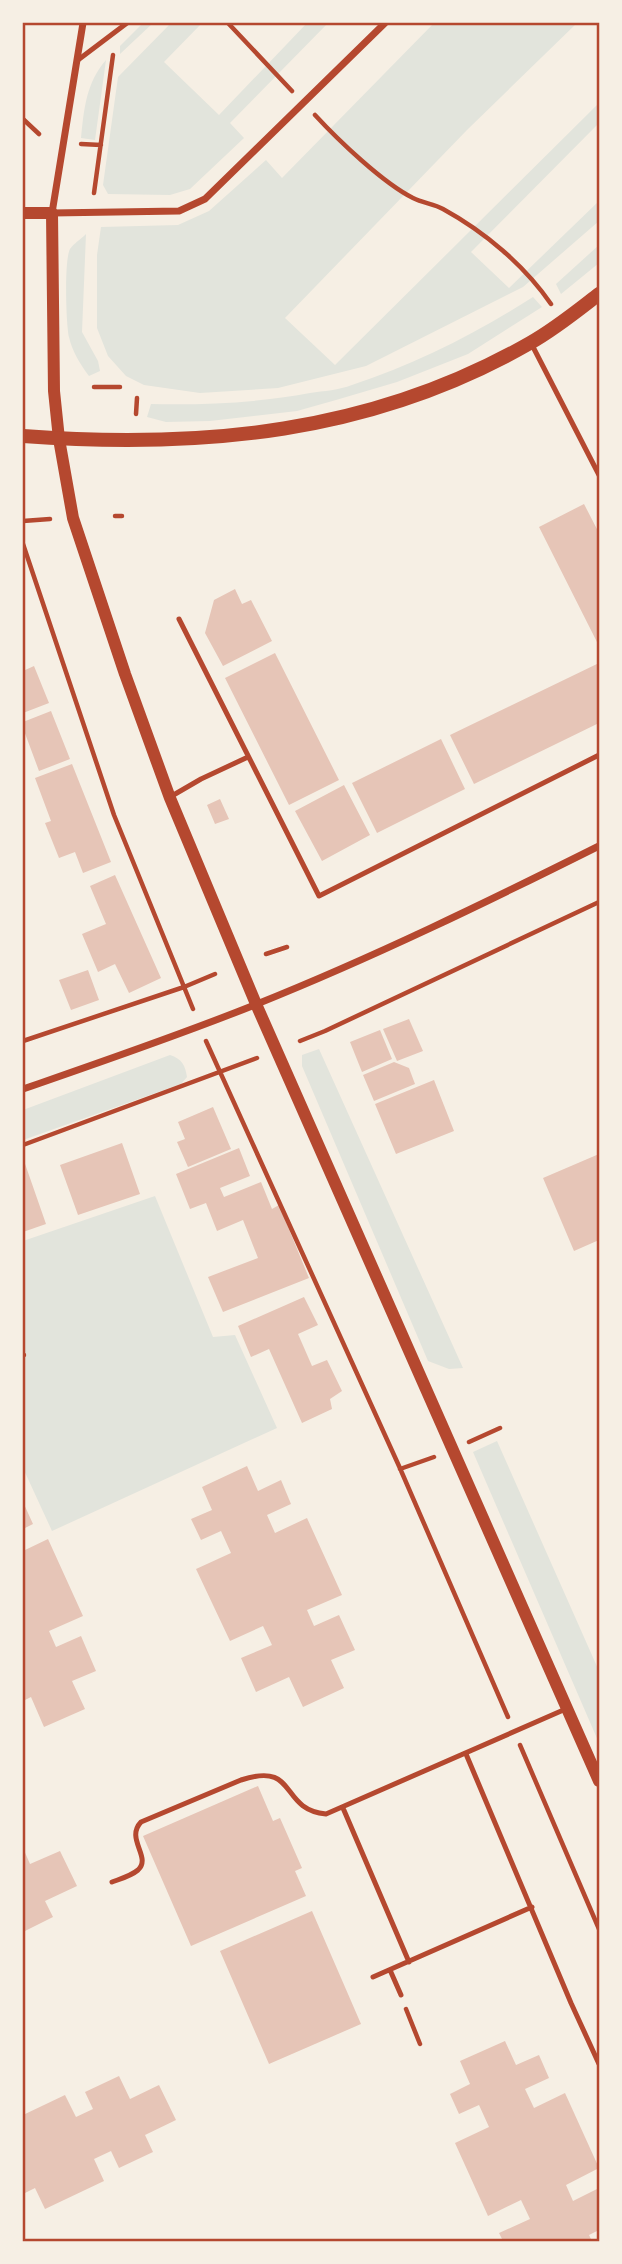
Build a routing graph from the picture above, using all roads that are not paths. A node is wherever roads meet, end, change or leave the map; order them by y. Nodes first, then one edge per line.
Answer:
1 (83, 23) edge
2 (127, 23) edge
3 (385, 23) edge
4 (78, 60) junction
5 (23, 212) edge
6 (52, 213) junction
7 (599, 294) edge
8 (531, 343) junction
9 (23, 436) edge
10 (59, 439) junction
11 (599, 475) edge
12 (179, 620) dead end
13 (599, 755) edge
14 (248, 757) junction
15 (170, 797) junction
16 (599, 846) edge
17 (256, 1004) junction
18 (23, 1089) edge
19 (568, 1708) junction
20 (466, 1754) junction
21 (599, 1781) edge
22 (343, 1808) junction
23 (112, 1882) dead end
24 (532, 1907) junction
25 (410, 1962) junction
26 (390, 1970) junction
27 (373, 1977) dead end
28 (401, 1995) dead end
29 (599, 2063) edge

1 - 4 street
2 - 4 lane
3 - 6 street
4 - 6 street
5 - 6 street
6 - 10 street
7 - 8 main road
8 - 10 main road
8 - 11 lane
9 - 10 main road
10 - 15 street
12 - 14 lane
13 - 14 lane
14 - 15 lane
15 - 17 street
16 - 17 street
17 - 18 street
17 - 19 street
19 - 20 lane
19 - 21 street
20 - 22 lane
20 - 24 lane
22 - 23 lane
22 - 25 lane
24 - 25 lane
24 - 29 lane
25 - 26 lane
26 - 27 lane
26 - 28 lane

